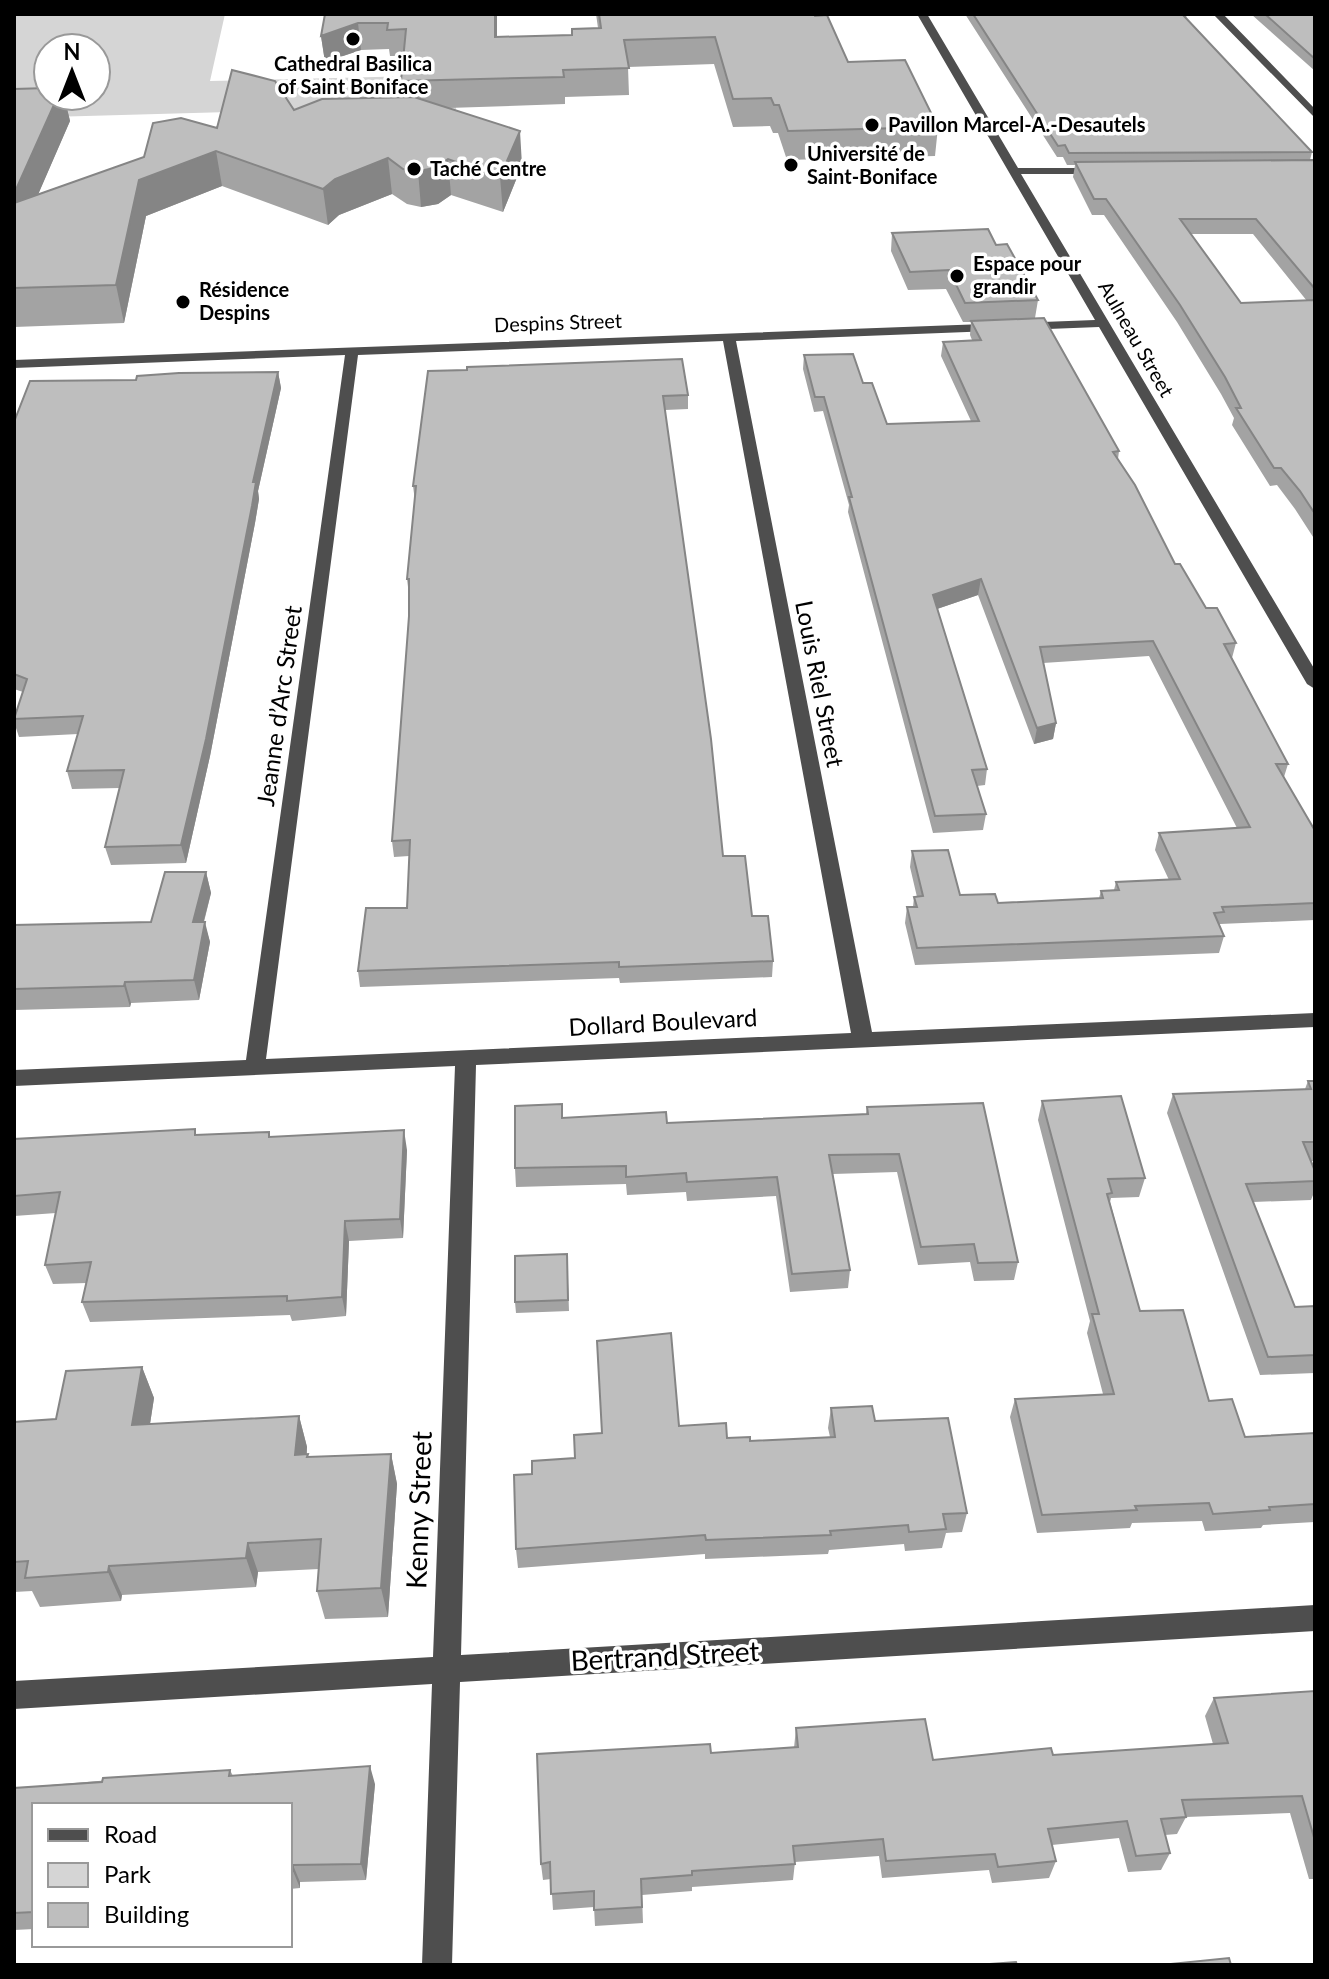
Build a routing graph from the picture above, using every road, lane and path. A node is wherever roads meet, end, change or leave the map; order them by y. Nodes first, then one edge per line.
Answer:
1 (922, 14) edge
2 (1218, 14) edge
3 (1315, 115) edge
4 (1118, 170) edge
5 (1014, 171) junction
6 (1104, 323) junction
7 (729, 337) junction
8 (352, 351) junction
9 (14, 364) edge
10 (1315, 684) edge
11 (1315, 1020) edge
12 (863, 1040) junction
13 (466, 1058) junction
14 (255, 1067) junction
15 (14, 1078) edge
16 (1315, 1618) edge
17 (445, 1670) junction
18 (14, 1695) edge
19 (437, 1965) edge

1 - 5 street, Aulneau Street
2 - 3 street
4 - 5 street
5 - 6 street, Aulneau Street
6 - 7 street, Despins Street
6 - 10 street, Aulneau Street
7 - 8 street, Despins Street
7 - 12 street, Louis Riel Street
8 - 9 street, Despins Street
8 - 14 street, Jeanne d’Arc Street
11 - 12 street, Dollard Boulevard
12 - 13 street, Dollard Boulevard
13 - 14 street, Dollard Boulevard
13 - 17 street, Kenny Street
14 - 15 street, Dollard Boulevard
16 - 17 street, Bertrand Street
17 - 18 street, Bertrand Street
17 - 19 street, Kenny Street

